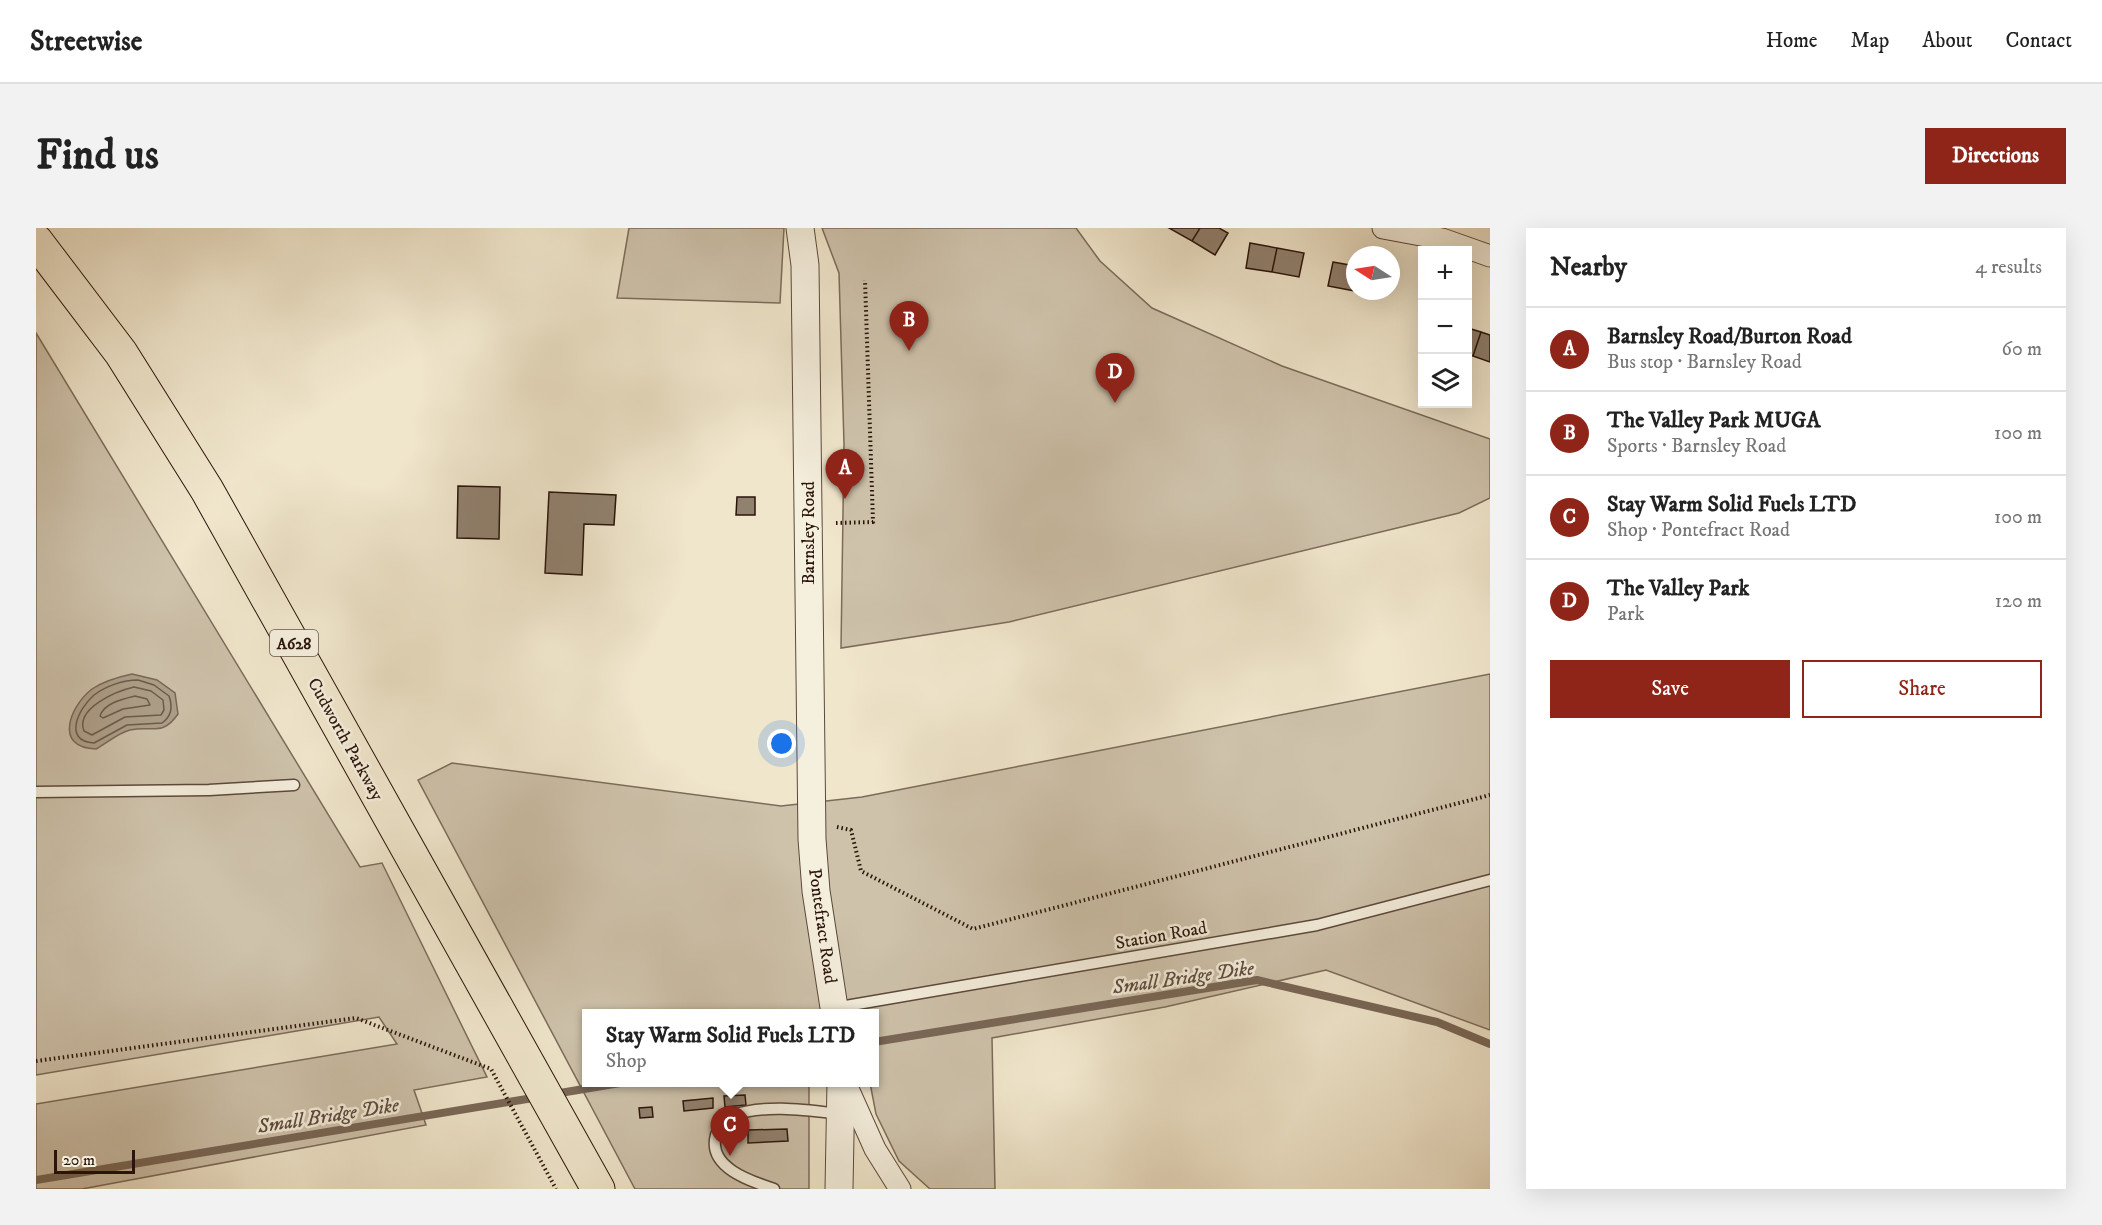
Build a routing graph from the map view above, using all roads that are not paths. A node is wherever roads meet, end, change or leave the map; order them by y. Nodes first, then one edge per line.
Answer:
1 (800, 228) edge
2 (1383, 228) edge
3 (36, 241) edge
4 (1490, 256) edge
5 (294, 785) dead end
6 (36, 792) edge
7 (812, 830) joint
8 (1490, 879) edge
9 (834, 1009) edge
10 (845, 1009) edge
11 (843, 1087) edge
12 (845, 1087) edge
13 (840, 1114) junction
14 (598, 1189) edge
15 (774, 1189) edge
16 (838, 1189) edge
17 (900, 1189) edge

1 - 7 street, Barnsley Road
2 - 4 street
3 - 14 highway, Cudworth Parkway / A628
5 - 6 lane
7 - 9 street, Pontefract Road
8 - 10 lane, Station Road
11 - 13 street
12 - 17 street
13 - 15 lane
13 - 16 street

